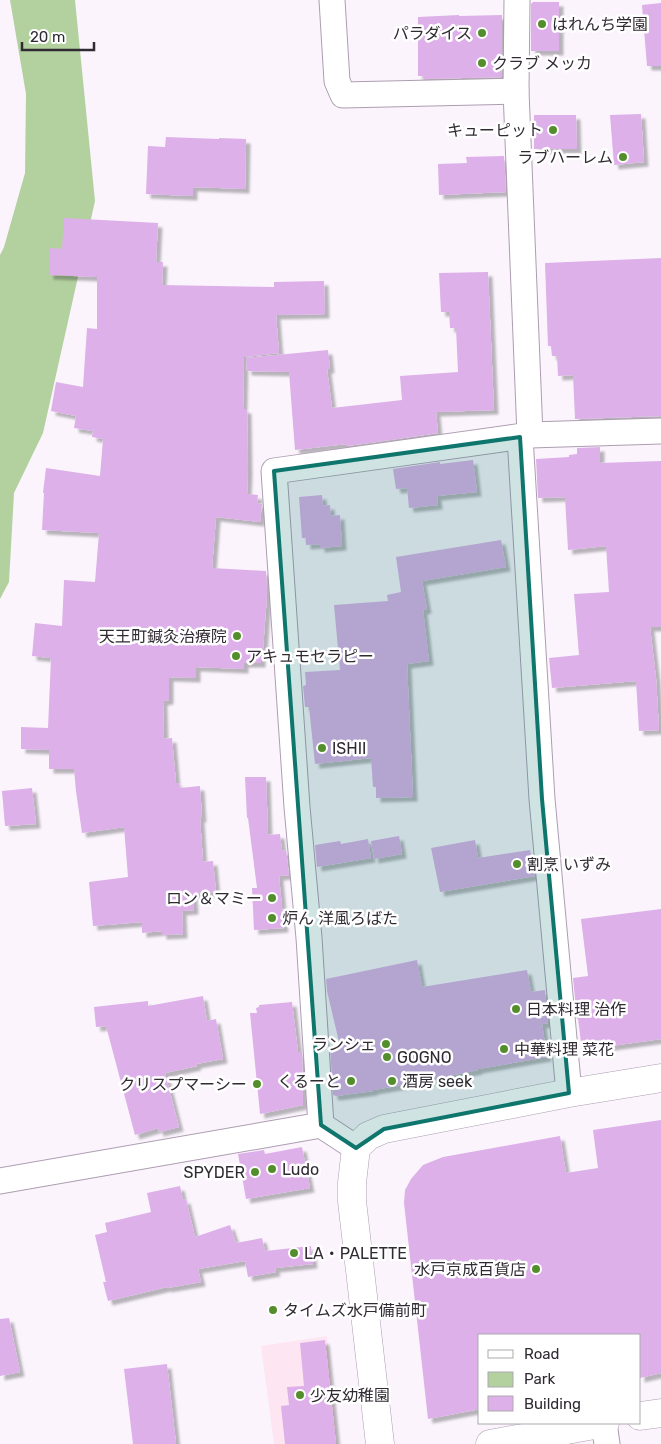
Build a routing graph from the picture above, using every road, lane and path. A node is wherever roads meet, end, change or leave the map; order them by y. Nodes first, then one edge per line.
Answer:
1 (332, 0) edge
2 (517, 0) edge
3 (516, 91) junction
4 (661, 431) edge
5 (525, 436) junction
6 (661, 1078) edge
7 (569, 1093) junction
8 (321, 1125) junction
9 (356, 1148) junction
10 (0, 1182) edge
11 (661, 1413) edge
12 (641, 1416) edge
13 (600, 1424) edge
14 (605, 1424) edge
15 (380, 1444) edge
16 (490, 1444) edge
17 (607, 1444) edge

1 - 3 street
2 - 3 street
3 - 5 street
4 - 5 street
5 - 7 street
5 - 8 street
6 - 7 street
7 - 9 street
8 - 9 street
8 - 10 street
9 - 15 street
11 - 12 street
13 - 16 street
14 - 17 street

